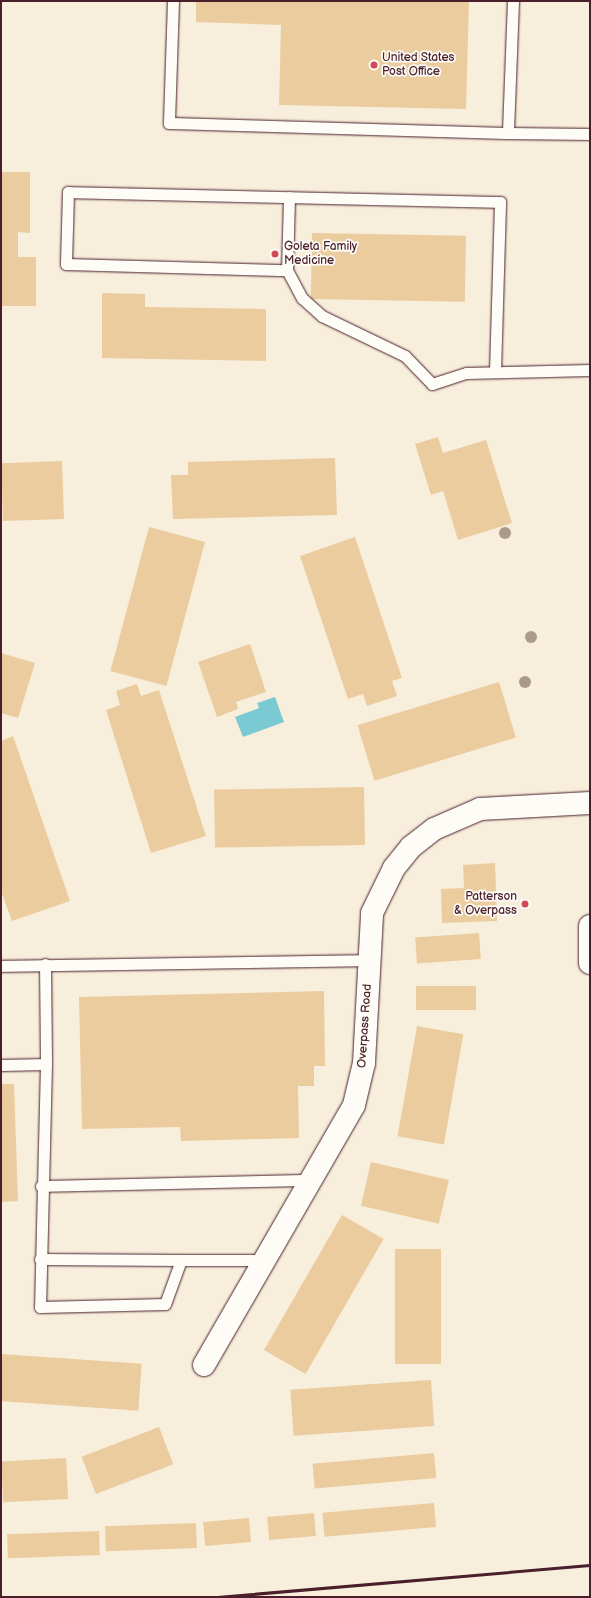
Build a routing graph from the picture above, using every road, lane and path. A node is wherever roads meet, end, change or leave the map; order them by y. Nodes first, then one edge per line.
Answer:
1 (173, 1) edge
2 (513, 1) edge
3 (508, 133) junction
4 (590, 134) edge
5 (290, 197) junction
6 (287, 270) junction
7 (590, 370) edge
8 (495, 372) junction
9 (590, 803) edge
10 (590, 926) edge
11 (370, 960) junction
12 (590, 963) edge
13 (45, 964) junction
14 (1, 966) edge
15 (46, 1064) junction
16 (1, 1065) edge
17 (308, 1180) junction
18 (42, 1186) junction
19 (40, 1259) junction
20 (181, 1260) junction
21 (263, 1260) junction
22 (204, 1365) dead end

1 - 3 lane
2 - 3 lane
3 - 4 lane
5 - 6 lane
5 - 6 lane
5 - 8 lane
6 - 8 lane
7 - 8 lane
9 - 11 street, Overpass Road
10 - 12 street
11 - 13 lane
11 - 17 street, Overpass Road
13 - 14 lane
13 - 15 lane
15 - 16 lane
15 - 18 lane
17 - 18 lane
17 - 21 street, Overpass Road
18 - 19 lane
19 - 20 lane
19 - 20 lane
20 - 21 lane
21 - 22 street, Overpass Road

